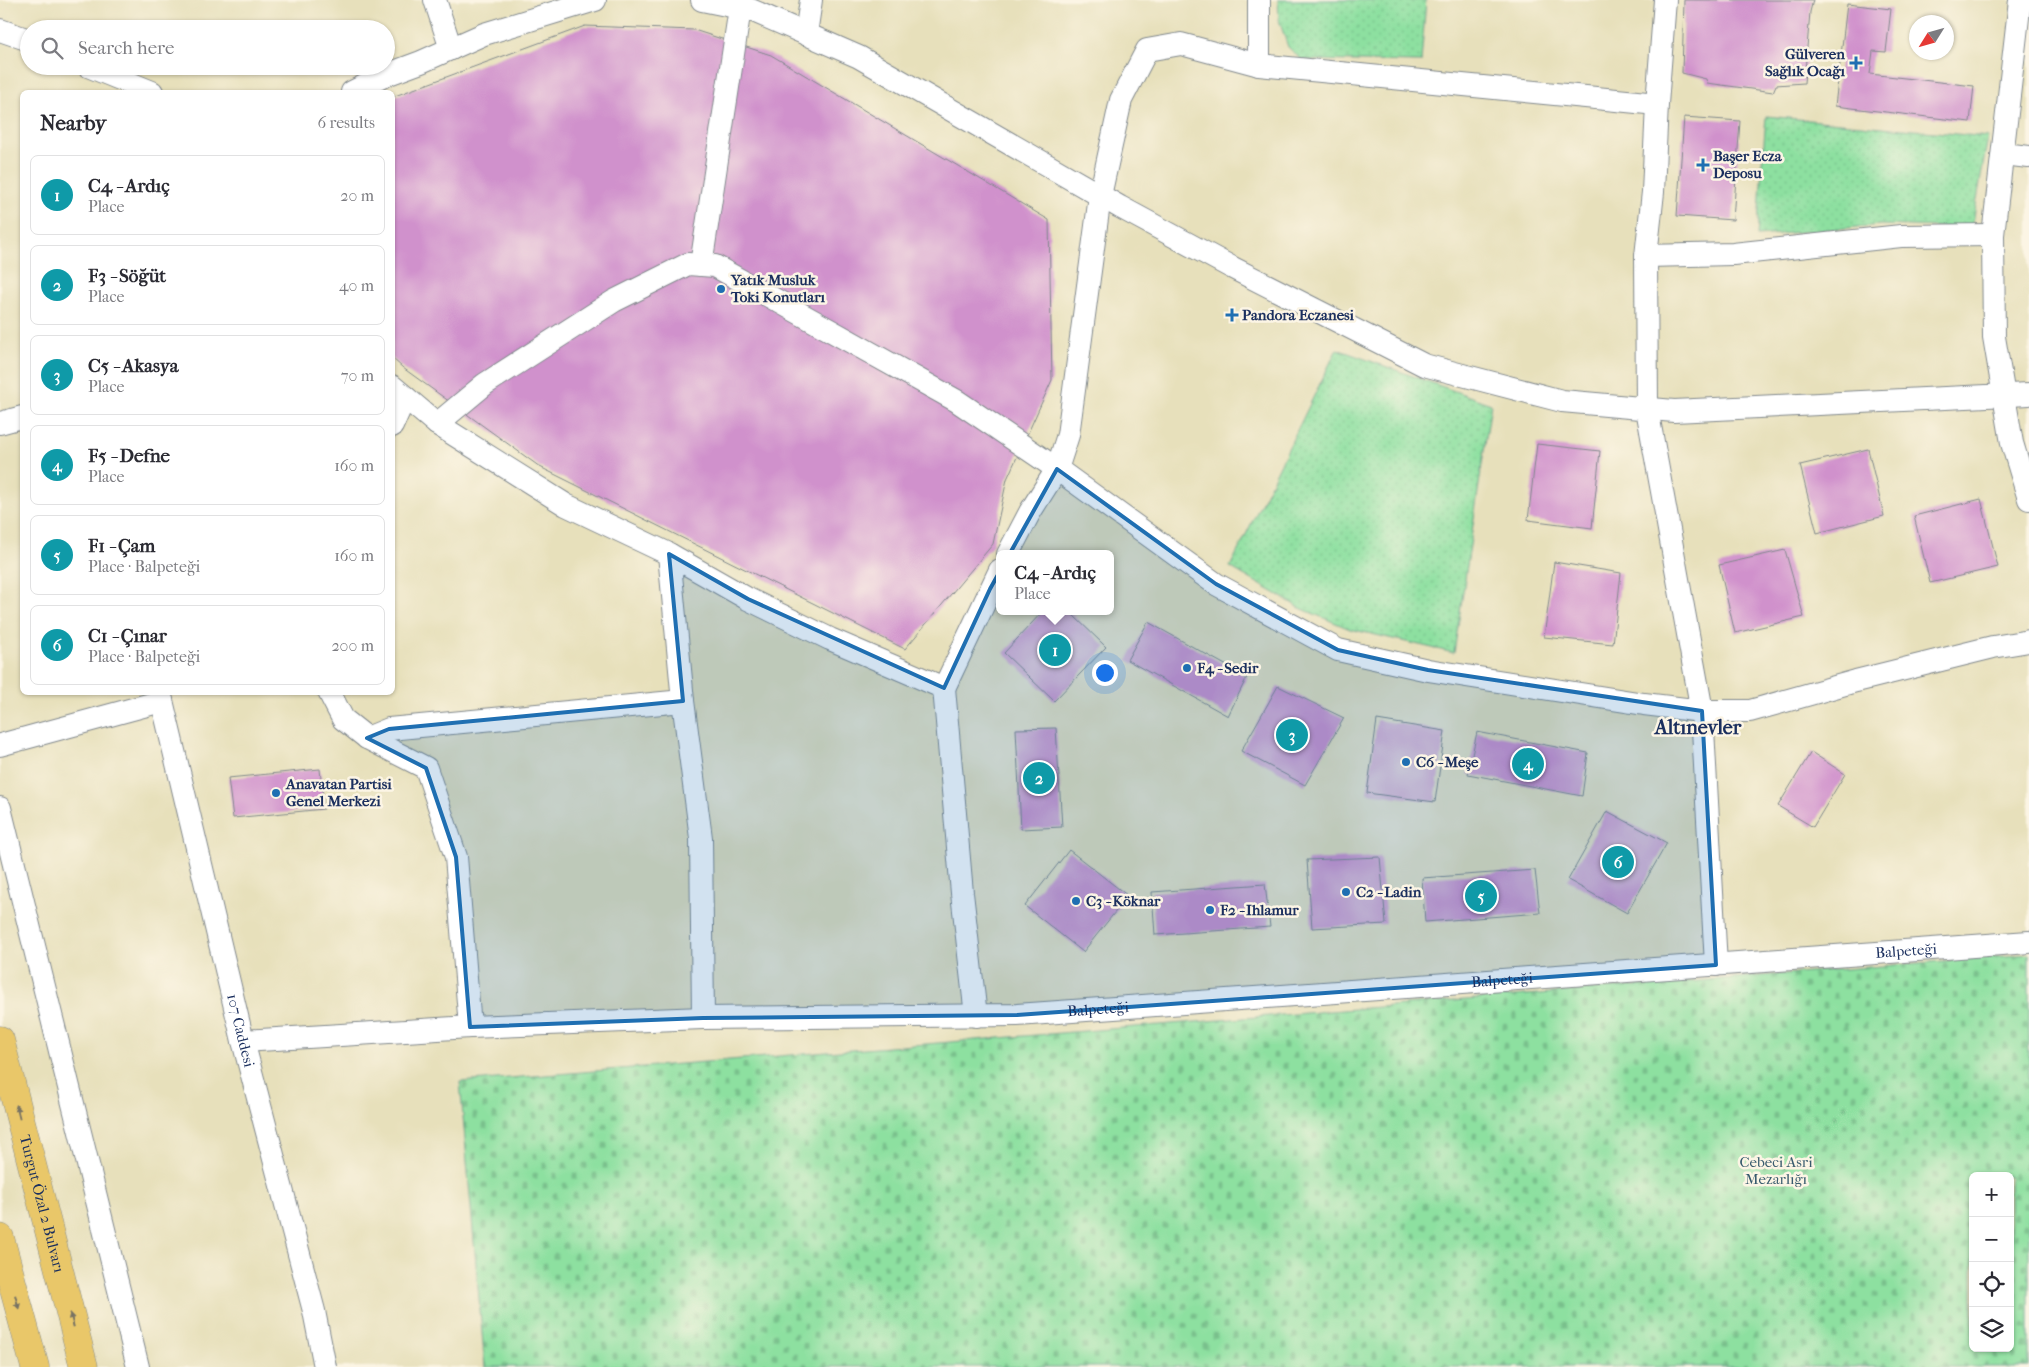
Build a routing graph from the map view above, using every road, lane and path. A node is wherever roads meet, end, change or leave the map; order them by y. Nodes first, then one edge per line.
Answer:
1 (435, 0) edge
2 (596, 0) edge
3 (702, 0) edge
4 (811, 0) edge
5 (1259, 0) edge
6 (1666, 0) edge
7 (2020, 0) edge
8 (740, 8) junction
9 (0, 30) edge
10 (806, 34) junction
11 (20, 37) edge
12 (451, 49) junction
13 (1259, 64) junction
14 (395, 71) edge
15 (110, 75) edge
16 (386, 75) edge
17 (147, 90) edge
18 (356, 90) edge
19 (1657, 104) junction
20 (2003, 154) junction
21 (2029, 157) edge
22 (1100, 196) junction
23 (1993, 235) junction
24 (1646, 256) junction
25 (701, 265) junction
26 (399, 392) edge
27 (2004, 394) junction
28 (2029, 394) edge
29 (1647, 409) junction
30 (395, 411) edge
31 (20, 418) edge
32 (0, 423) edge
33 (437, 424) junction
34 (1058, 469) junction
35 (2029, 499) edge
36 (1010, 550) edge
37 (669, 554) junction
38 (996, 578) edge
39 (2029, 641) edge
40 (944, 688) junction
41 (331, 695) edge
42 (161, 697) edge
43 (683, 701) junction
44 (1702, 712) junction
45 (367, 738) junction
46 (0, 745) edge
47 (0, 808) edge
48 (2029, 942) edge
49 (1716, 965) junction
50 (976, 1016) junction
51 (703, 1018) junction
52 (470, 1027) junction
53 (0, 1040) edge
54 (243, 1041) junction
55 (0, 1238) edge
56 (35, 1367) edge
57 (84, 1367) edge
58 (138, 1367) edge
59 (325, 1367) edge

1 - 12 street
2 - 12 street
3 - 8 street
4 - 10 street
5 - 13 street
6 - 19 street
7 - 20 street
8 - 10 street
8 - 25 street
9 - 11 street
10 - 22 street
12 - 14 street
13 - 19 street
13 - 22 street
15 - 17 street
16 - 18 street
19 - 24 street
20 - 21 street
20 - 23 street
22 - 29 street
22 - 34 street
23 - 24 street
23 - 27 street
24 - 29 street
25 - 33 street
25 - 34 street
26 - 30 street
26 - 33 street
27 - 28 street
27 - 29 street
27 - 35 street
29 - 44 street
31 - 32 street
33 - 37 street
34 - 36 street
34 - 44 street
37 - 40 street
37 - 43 street
38 - 40 street
39 - 44 street
40 - 50 street
41 - 45 street
42 - 46 street
42 - 54 street, 107 Caddesi
43 - 45 street
43 - 51 street
44 - 49 street
45 - 52 street
47 - 58 street
48 - 49 street, Balpeteği
49 - 50 street, Balpeteği
50 - 51 street, Balpeteği
51 - 52 street, Balpeteği
52 - 54 street, Balpeteği
57 -> 53 highway, Turgut Özal 2 Bulvarı
54 - 59 street, 107 Caddesi
55 -> 56 highway

